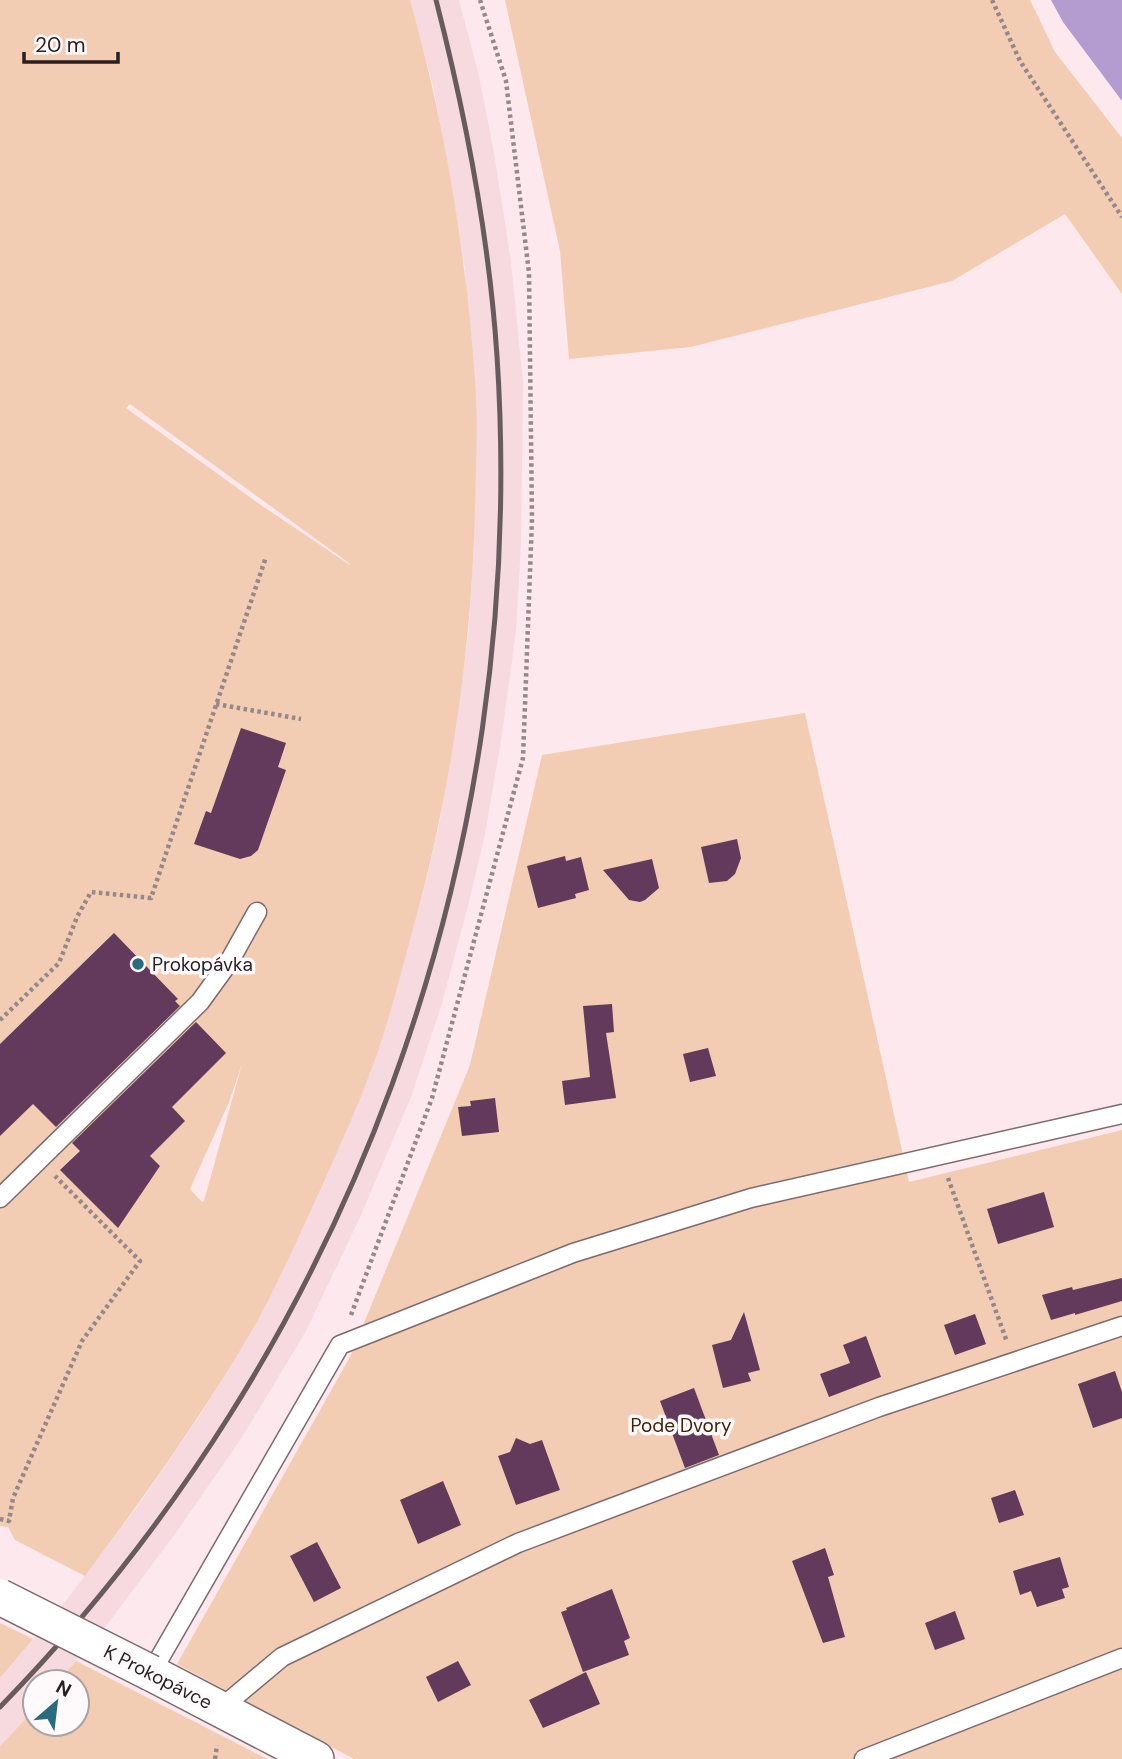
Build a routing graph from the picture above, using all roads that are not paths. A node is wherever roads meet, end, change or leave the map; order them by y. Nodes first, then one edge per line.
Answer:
1 (257, 912) dead end
2 (1122, 1114) edge
3 (0, 1198) edge
4 (1122, 1326) edge
5 (0, 1597) edge
6 (1122, 1658) edge
7 (155, 1665) junction
8 (220, 1709) junction
9 (316, 1759) edge
10 (864, 1759) edge

1 - 3 lane
2 - 7 lane
4 - 8 lane
5 - 7 street, K Prokopávce, bridge
6 - 10 lane
7 - 8 street, K Prokopávce
8 - 9 street, K Prokopávce

